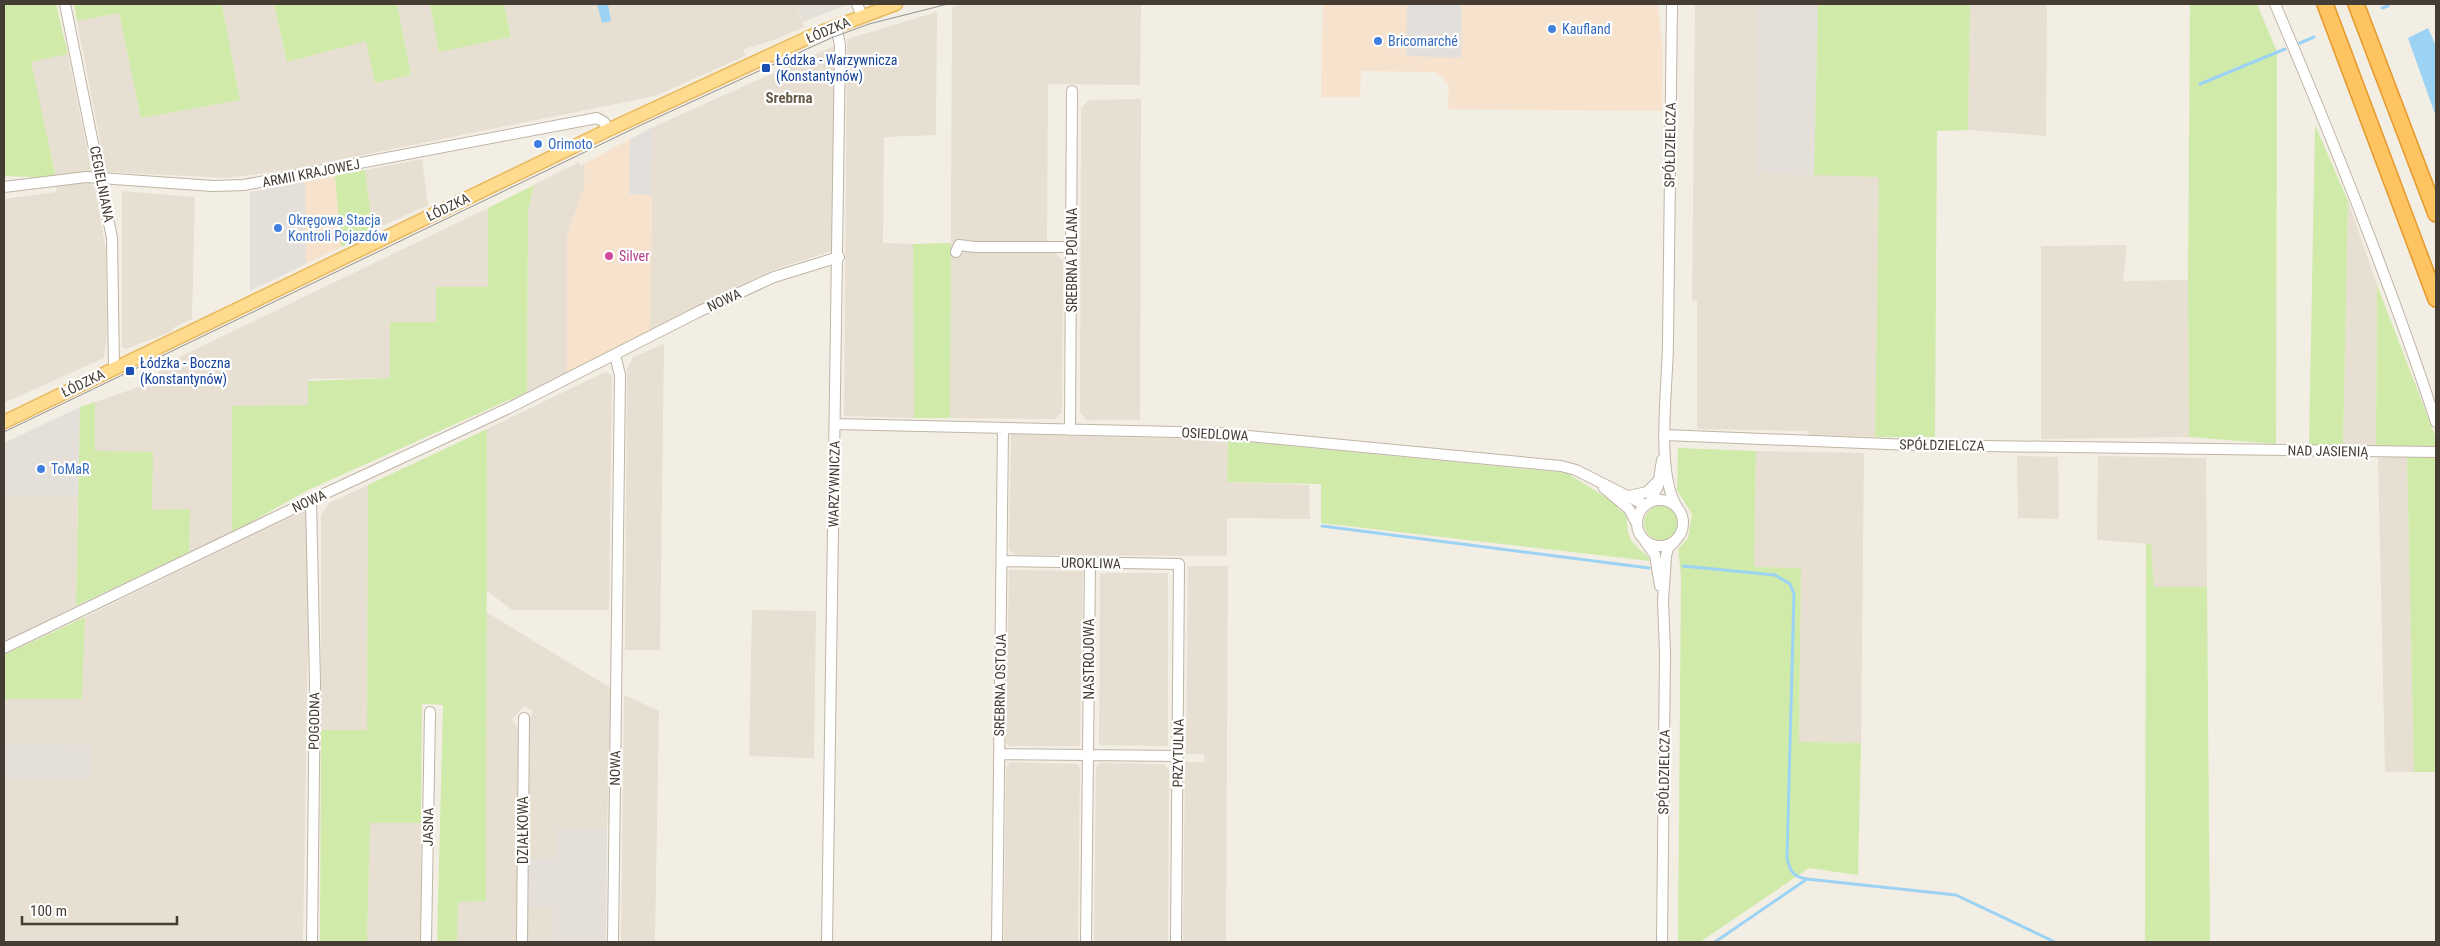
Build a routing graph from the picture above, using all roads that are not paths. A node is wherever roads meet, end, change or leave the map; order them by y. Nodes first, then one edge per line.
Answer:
1 (65, 4) edge
2 (857, 4) edge
3 (896, 4) edge
4 (1672, 4) edge
5 (2275, 4) edge
6 (2325, 4) edge
7 (2356, 4) edge
8 (862, 16) junction
9 (836, 26) junction
10 (1072, 91) dead end
11 (608, 130) junction
12 (102, 180) junction
13 (4, 187) edge
14 (2436, 214) edge
15 (1072, 247) junction
16 (956, 252) dead end
17 (839, 257) junction
18 (2436, 299) edge
19 (615, 354) junction
20 (114, 368) junction
21 (4, 422) edge
22 (2436, 422) edge
23 (835, 424) junction
24 (1003, 429) junction
25 (1070, 430) junction
26 (1665, 440) junction
27 (2219, 450) joint
28 (2436, 452) edge
29 (1591, 478) junction
30 (1658, 482) junction
31 (1628, 496) junction
32 (312, 500) junction
33 (1648, 503) junction
34 (1677, 507) junction
35 (1637, 524) junction
36 (1643, 539) junction
37 (1675, 541) junction
38 (1002, 561) junction
39 (1090, 563) junction
40 (1180, 564) joint
41 (1663, 601) junction
42 (4, 648) edge
43 (430, 712) dead end
44 (524, 718) dead end
45 (1000, 754) junction
46 (1088, 755) junction
47 (1178, 756) junction
48 (312, 942) edge
49 (426, 942) edge
50 (522, 942) edge
51 (613, 942) edge
52 (827, 942) edge
53 (997, 942) edge
54 (1086, 942) edge
55 (1176, 942) edge
56 (1662, 942) edge

1 - 12 street, CEGIELNIANA
2 - 8 street
3 - 8 main road, ŁÓDZKA
4 - 26 street, SPÓŁDZIELCZA
5 - 22 street
6 - 18 highway
7 - 14 highway
8 - 9 main road, ŁÓDZKA
9 - 11 main road, ŁÓDZKA
9 - 17 street, WARZYWNICZA
10 - 15 street, SREBRNA POLANA
11 - 12 street, ARMII KRAJOWEJ
11 - 20 main road, ŁÓDZKA
12 - 13 street, ARMII KRAJOWEJ
12 - 20 street, CEGIELNIANA
15 - 16 street
15 - 25 street, SREBRNA POLANA
17 - 19 street, NOWA
17 - 23 street, WARZYWNICZA
19 - 32 street, NOWA
19 - 51 street, NOWA
20 - 21 main road, ŁÓDZKA
23 - 24 street, OSIEDLOWA
23 - 52 street, WARZYWNICZA
24 - 25 street, OSIEDLOWA
24 - 38 street, SREBRNA OSTOJA
25 - 29 street, OSIEDLOWA
26 - 27 street, SPÓŁDZIELCZA
26 - 30 street
26 - 34 street
27 - 28 street, NAD JASIENIĄ
29 - 31 street, OSIEDLOWA
29 - 35 street, OSIEDLOWA
30 - 31 street
30 - 33 street
31 - 33 street, OSIEDLOWA
32 - 42 street, NOWA
32 - 48 street, POGODNA
33 - 34 street
33 - 35 street
34 - 37 street
35 - 36 street
36 - 37 street
36 - 41 street
37 - 41 street
38 - 39 street, UROKLIWA
38 - 45 street, SREBRNA OSTOJA
39 - 40 street, UROKLIWA
39 - 46 street, NASTROJOWA
40 - 47 street, PRZYTULNA
41 - 56 street, SPÓŁDZIELCZA
43 - 49 street, JASNA
44 - 50 street, DZIAŁKOWA
45 - 46 street
45 - 53 street, SREBRNA OSTOJA
46 - 47 street
46 - 54 street, NASTROJOWA
47 - 55 street, PRZYTULNA

